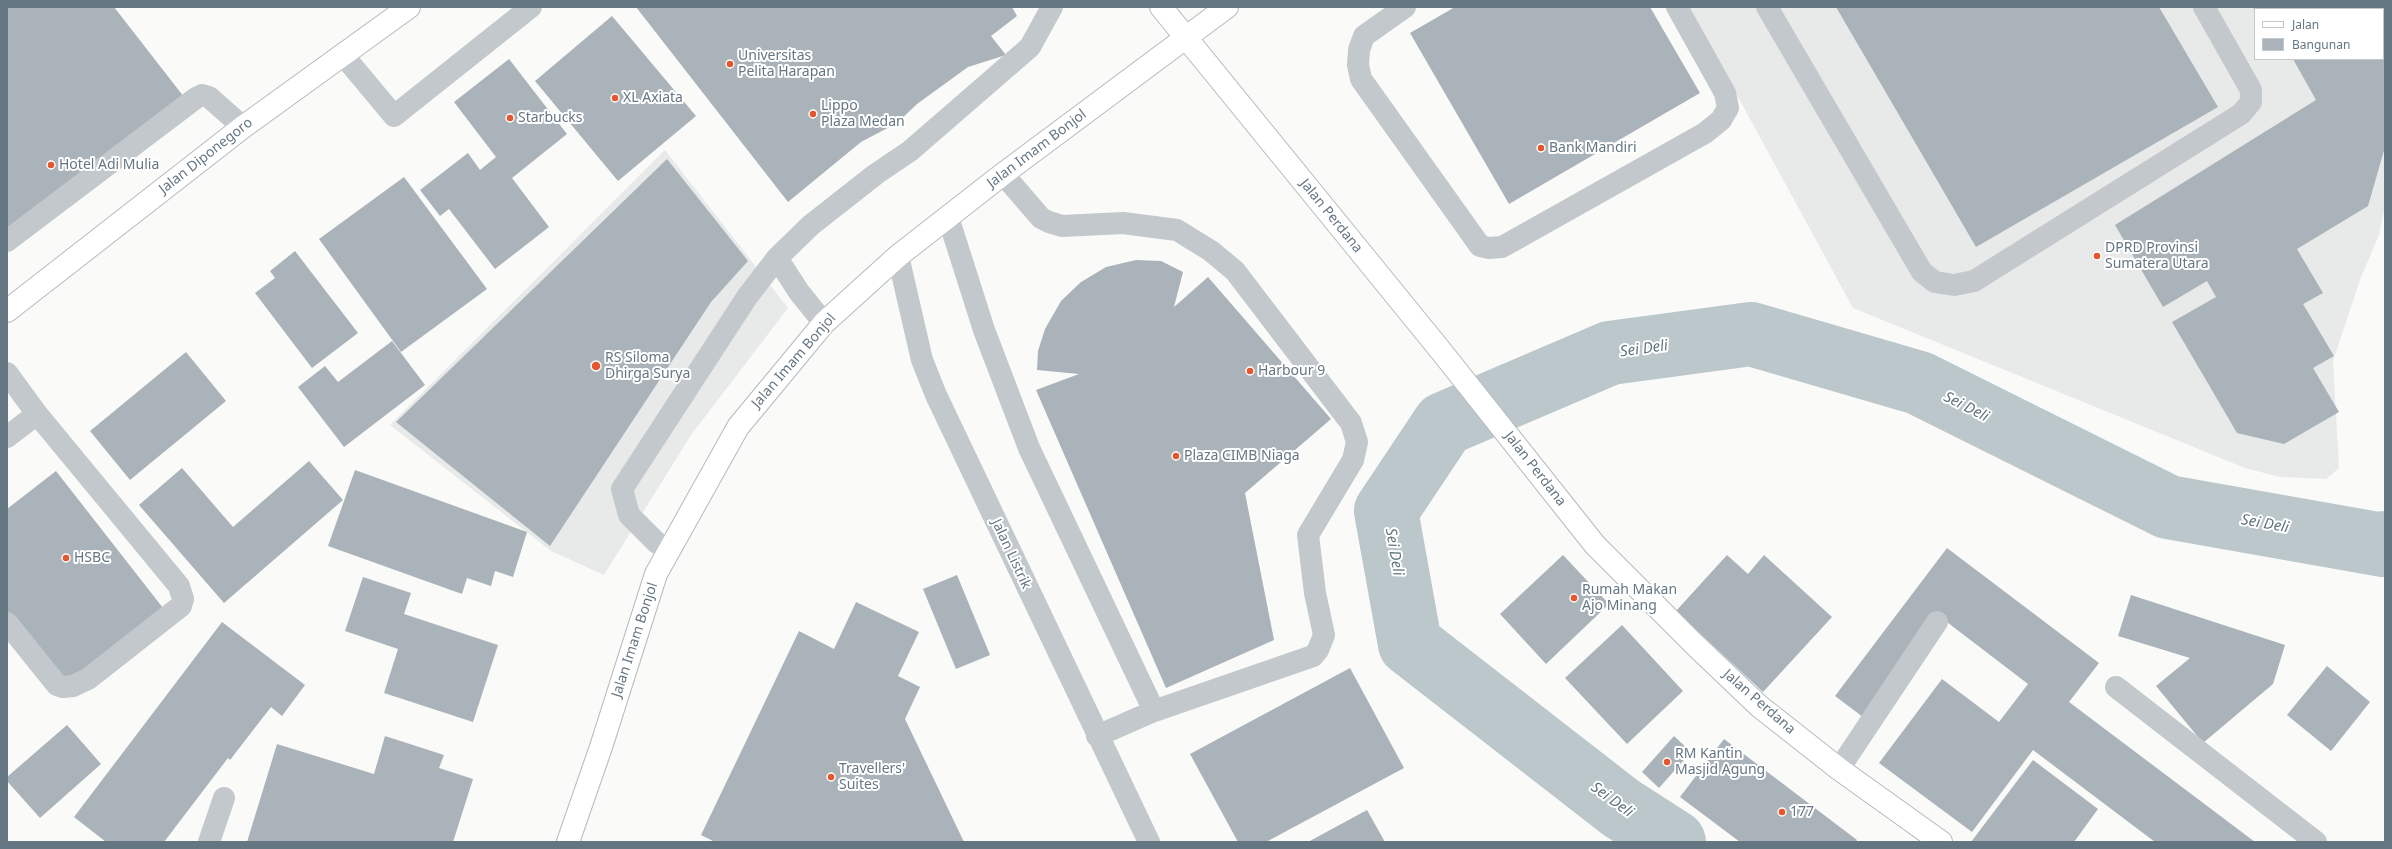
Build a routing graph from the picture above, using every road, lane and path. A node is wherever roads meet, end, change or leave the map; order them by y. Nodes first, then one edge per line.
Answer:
1 (409, 7) edge
2 (531, 7) edge
3 (1052, 7) edge
4 (1161, 7) edge
5 (1227, 7) edge
6 (1405, 7) edge
7 (1677, 7) edge
8 (1767, 7) edge
9 (2204, 7) edge
10 (1186, 38) junction
11 (343, 55) junction
12 (243, 127) junction
13 (1003, 174) junction
14 (948, 217) junction
15 (7, 241) edge
16 (898, 256) junction
17 (777, 258) junction
18 (7, 311) edge
19 (824, 322) junction
20 (7, 373) edge
21 (37, 414) junction
22 (7, 437) edge
23 (668, 550) junction
24 (1937, 622) dead end
25 (7, 623) edge
26 (2116, 687) dead end
27 (1154, 711) junction
28 (1098, 736) junction
29 (1839, 769) junction
30 (224, 798) dead end
31 (209, 842) edge
32 (568, 842) edge
33 (1149, 842) edge
34 (1941, 842) edge
35 (2316, 842) edge

1 - 11 main road, Jalan Diponegoro
2 - 11 street
3 - 17 street
4 - 10 main road, Jalan Perdana
5 - 10 main road, Jalan Imam Bonjol
6 - 7 street
8 - 9 street
10 - 13 main road, Jalan Imam Bonjol
10 - 29 main road, Jalan Perdana
11 - 12 main road, Jalan Diponegoro
12 - 15 street
12 - 18 main road, Jalan Diponegoro
13 - 14 main road, Jalan Imam Bonjol
13 - 27 street
14 - 16 main road, Jalan Imam Bonjol
14 - 27 street
16 - 19 main road, Jalan Imam Bonjol
16 - 28 street, Jalan Listrik
17 - 19 street
17 - 23 street
19 - 23 main road, Jalan Imam Bonjol
20 - 21 street
21 - 22 street
21 - 25 street
23 - 32 main road, Jalan Imam Bonjol
24 - 29 street
26 - 35 street
27 - 28 street
28 - 33 street, Jalan Listrik
29 - 34 main road, Jalan Perdana
30 - 31 street

